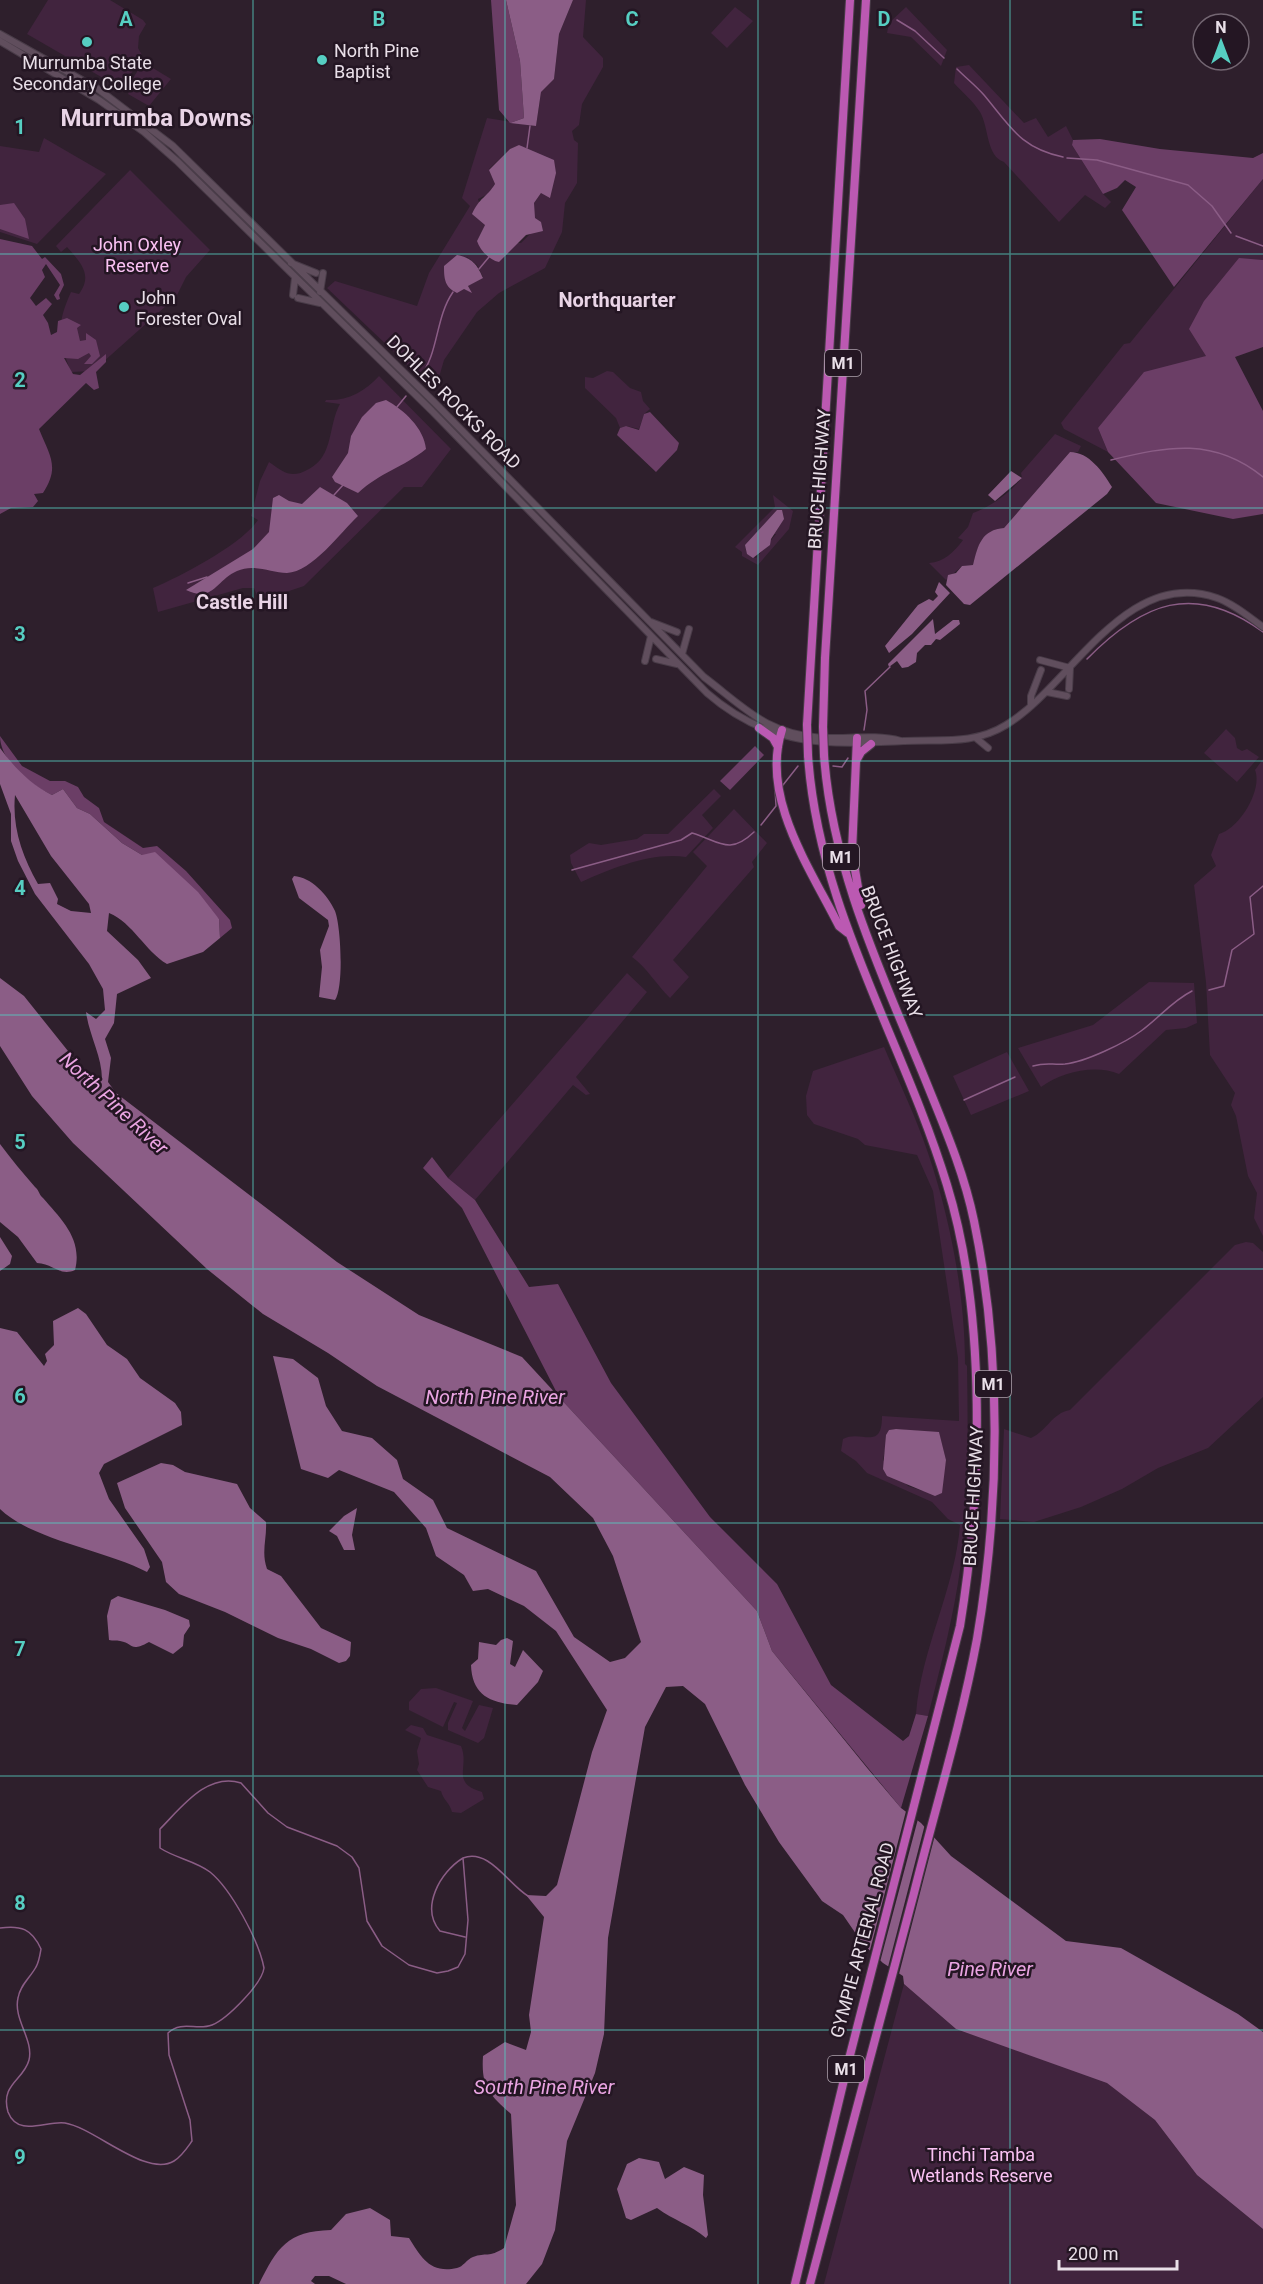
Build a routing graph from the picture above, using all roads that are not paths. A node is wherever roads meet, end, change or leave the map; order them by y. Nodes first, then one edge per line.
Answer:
1 (850, 0) edge
2 (866, 0) edge
3 (0, 34) edge
4 (0, 41) edge
5 (290, 263) junction
6 (295, 278) junction
7 (320, 292) junction
8 (320, 303) junction
9 (650, 622) junction
10 (1263, 627) edge
11 (689, 629) dead end
12 (677, 632) dead end
13 (651, 636) junction
14 (682, 654) junction
15 (656, 659) dead end
16 (1040, 660) dead end
17 (645, 661) dead end
18 (678, 664) junction
19 (1070, 668) junction
20 (1041, 670) dead end
21 (1047, 692) junction
22 (1031, 705) junction
23 (759, 728) junction
24 (781, 733) junction
25 (976, 738) junction
26 (856, 741) junction
27 (902, 741) junction
28 (871, 744) junction
29 (778, 747) junction
30 (988, 748) dead end
31 (856, 761) junction
32 (849, 934) junction
33 (873, 954) junction
34 (912, 1815) joint
35 (931, 1828) joint
36 (804, 2237) junction
37 (790, 2284) edge
38 (795, 2284) edge
39 (810, 2284) edge

1 - 32 highway, BRUCE HIGHWAY / M1, bridge
2 - 33 highway, BRUCE HIGHWAY / M1, bridge
3 - 5 main road, DOHLES ROCKS ROAD
4 - 6 main road, DOHLES ROCKS ROAD
5 - 7 main road, DOHLES ROCKS ROAD
5 - 7 main road
6 - 8 main road, DOHLES ROCKS ROAD
6 - 8 main road
7 - 9 main road, DOHLES ROCKS ROAD
8 - 13 main road, DOHLES ROCKS ROAD
9 - 12 main road
9 - 14 main road, DOHLES ROCKS ROAD
10 - 19 main road, DOHLES ROCKS ROAD
11 - 14 main road
13 - 17 main road
13 - 18 main road, DOHLES ROCKS ROAD
14 - 24 main road, DOHLES ROCKS ROAD
15 - 18 main road
16 - 19 main road
18 - 23 main road, DOHLES ROCKS ROAD
19 - 21 main road, DOHLES ROCKS ROAD
19 - 21 main road
20 - 22 main road
21 - 22 main road, DOHLES ROCKS ROAD
22 - 25 main road, DOHLES ROCKS ROAD
23 - 24 main road, DOHLES ROCKS ROAD
23 - 29 highway
24 - 26 main road, DOHLES ROCKS ROAD
24 - 29 highway
25 - 27 main road, DOHLES ROCKS ROAD
25 - 30 main road
26 - 27 main road, DOHLES ROCKS ROAD
26 - 28 main road, DOHLES ROCKS ROAD
26 - 31 highway
27 - 28 main road, DOHLES ROCKS ROAD
28 - 31 highway
29 - 32 highway
31 - 33 highway
32 - 34 highway, BRUCE HIGHWAY / M1
33 - 35 highway, BRUCE HIGHWAY / M1
34 - 36 highway, GYMPIE ARTERIAL ROAD / M1
35 - 39 highway, GYMPIE ARTERIAL ROAD / M1
36 - 37 highway, M1
36 - 38 highway, GYMPIE ARTERIAL ROAD

